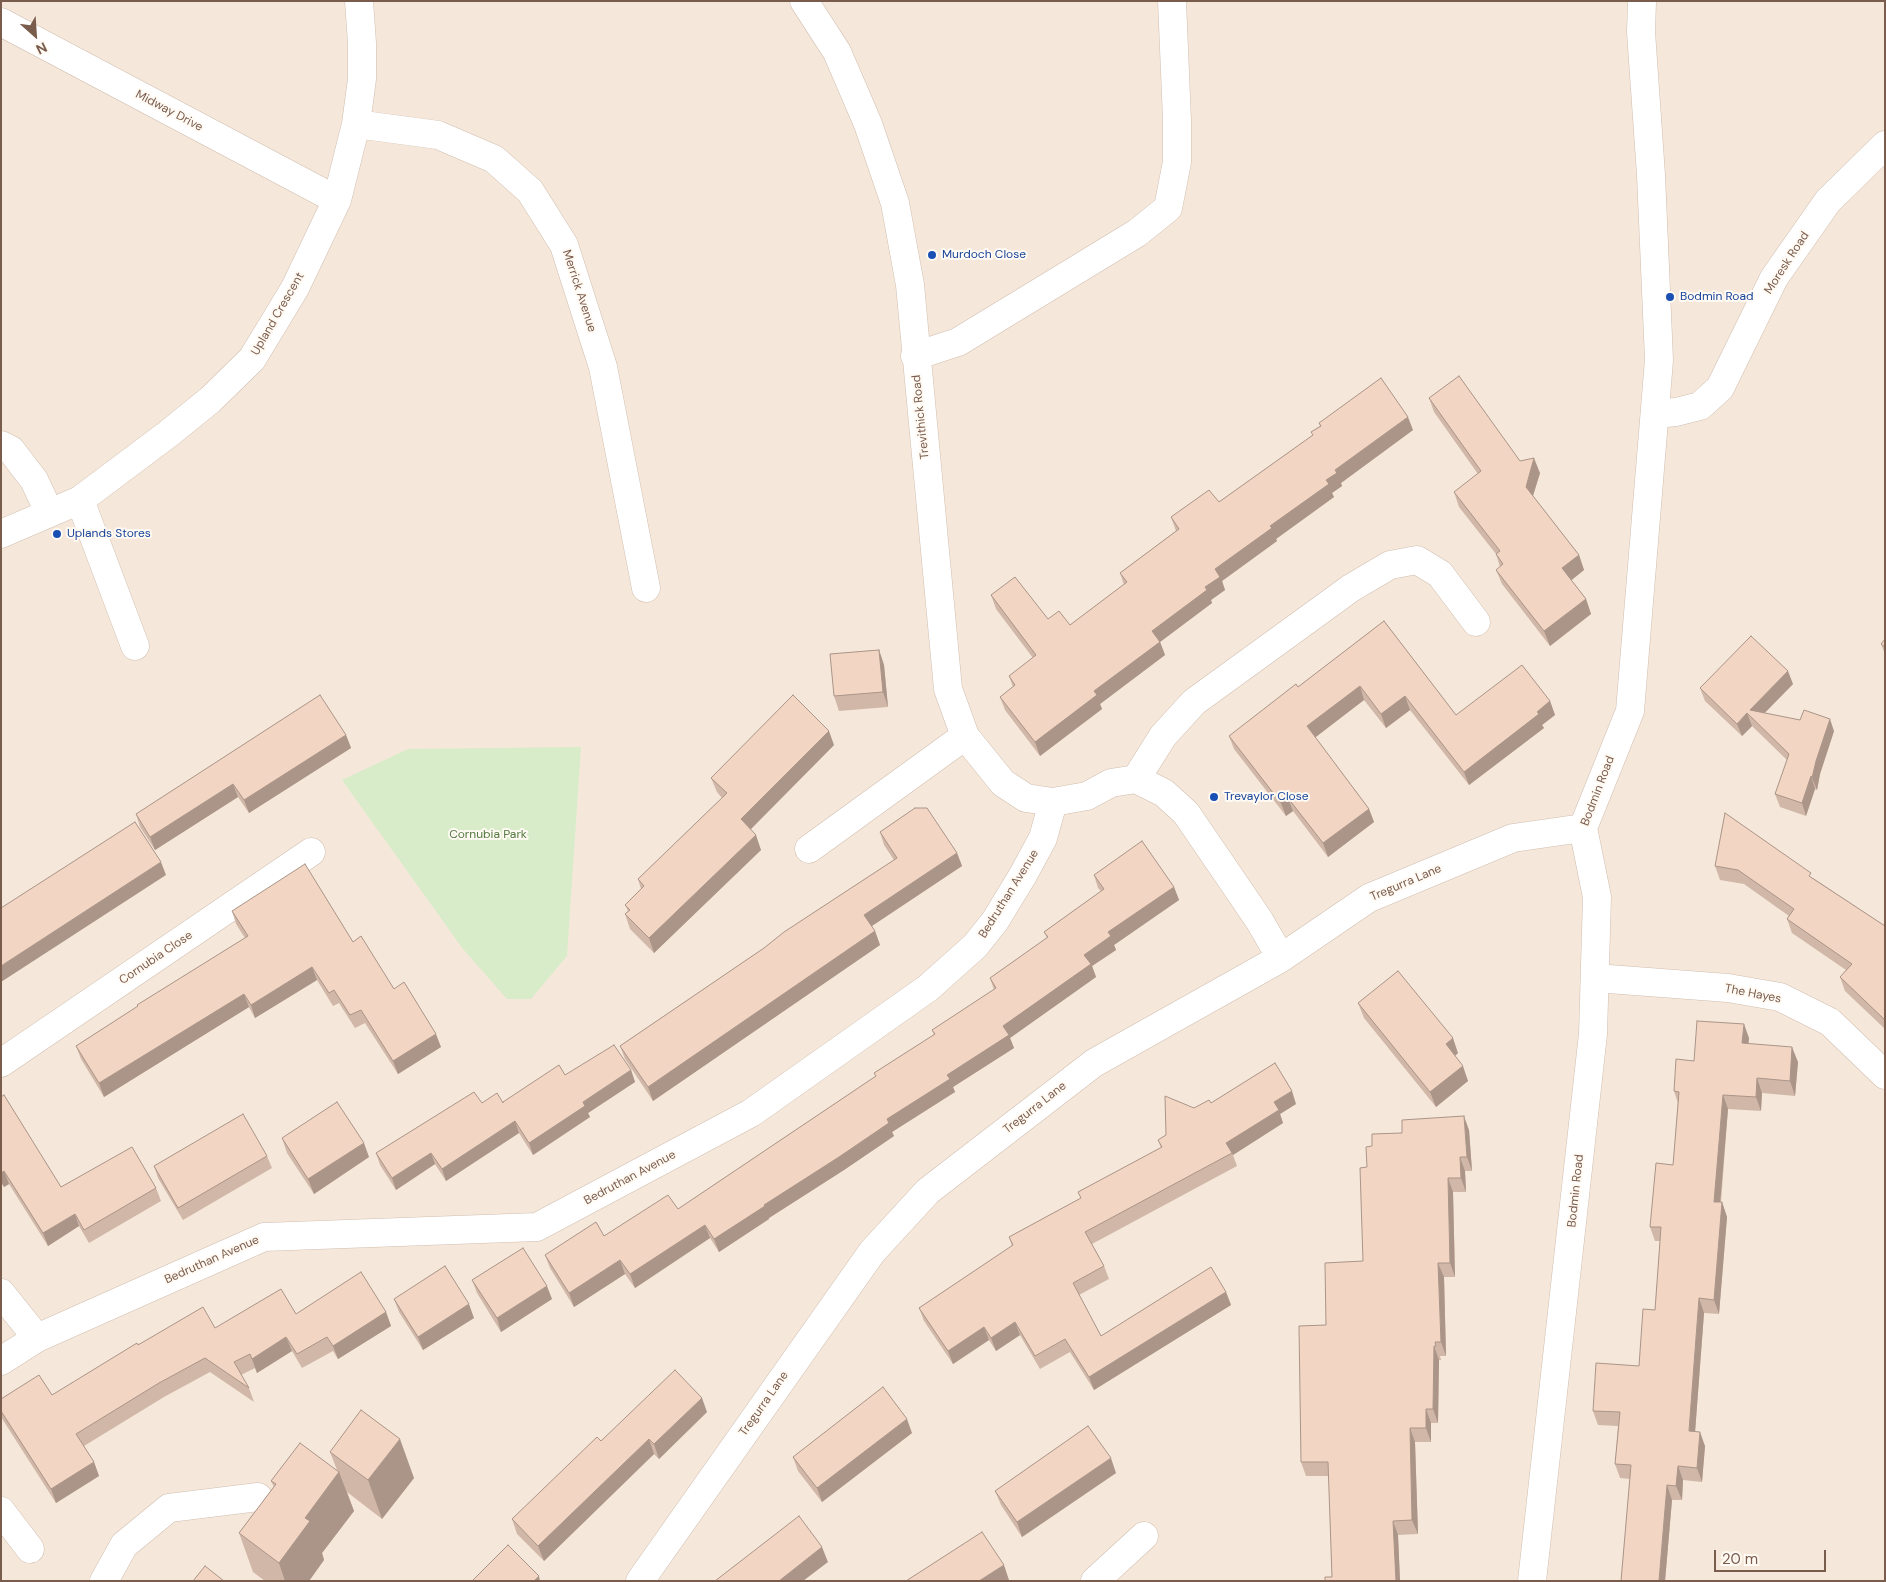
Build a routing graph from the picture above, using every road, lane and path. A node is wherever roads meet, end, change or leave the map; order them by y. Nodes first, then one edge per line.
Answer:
1 (359, 1) edge
2 (804, 1) edge
3 (1172, 1) edge
4 (1642, 1) edge
5 (1, 22) edge
6 (356, 124) junction
7 (1885, 146) edge
8 (337, 200) junction
9 (915, 356) junction
10 (1655, 414) junction
11 (1, 445) edge
12 (80, 500) junction
13 (49, 512) junction
14 (1, 534) edge
15 (646, 588) dead end
16 (1476, 622) dead end
17 (135, 646) dead end
18 (965, 736) junction
19 (1136, 779) junction
20 (1053, 802) junction
21 (1583, 828) junction
22 (809, 849) dead end
23 (311, 852) dead end
24 (1281, 958) junction
25 (1595, 978) junction
26 (1, 1063) edge
27 (1885, 1075) edge
28 (1, 1293) edge
29 (37, 1338) junction
30 (1, 1362) edge
31 (258, 1497) dead end
32 (1, 1511) edge
33 (1144, 1536) dead end
34 (30, 1549) dead end
35 (104, 1581) edge
36 (640, 1581) edge
37 (1095, 1581) edge
38 (1532, 1581) edge

1 - 6 street, Upland Crescent
2 - 9 street, Trevithick Road
3 - 9 street
4 - 10 street, Bodmin Road
5 - 8 street, Midway Drive
6 - 8 street, Upland Crescent
6 - 15 street, Merrick Avenue
7 - 10 street, Moresk Road
8 - 12 street, Upland Crescent
9 - 18 street, Trevithick Road
10 - 21 street, Bodmin Road
11 - 13 street
12 - 13 street, Upland Crescent
12 - 17 street
13 - 14 street, Upland Crescent
16 - 19 street
18 - 20 street, Trevithick Road
18 - 22 street
19 - 20 street
19 - 24 street
20 - 29 street, Bedruthan Avenue
21 - 24 street, Tregurra Lane
21 - 25 street, Bodmin Road
23 - 26 street, Cornubia Close
24 - 36 street, Tregurra Lane
25 - 27 street, The Hayes
25 - 38 street, Bodmin Road
28 - 29 street
29 - 30 street, Bedruthan Avenue
31 - 35 street
32 - 34 street
33 - 37 street

